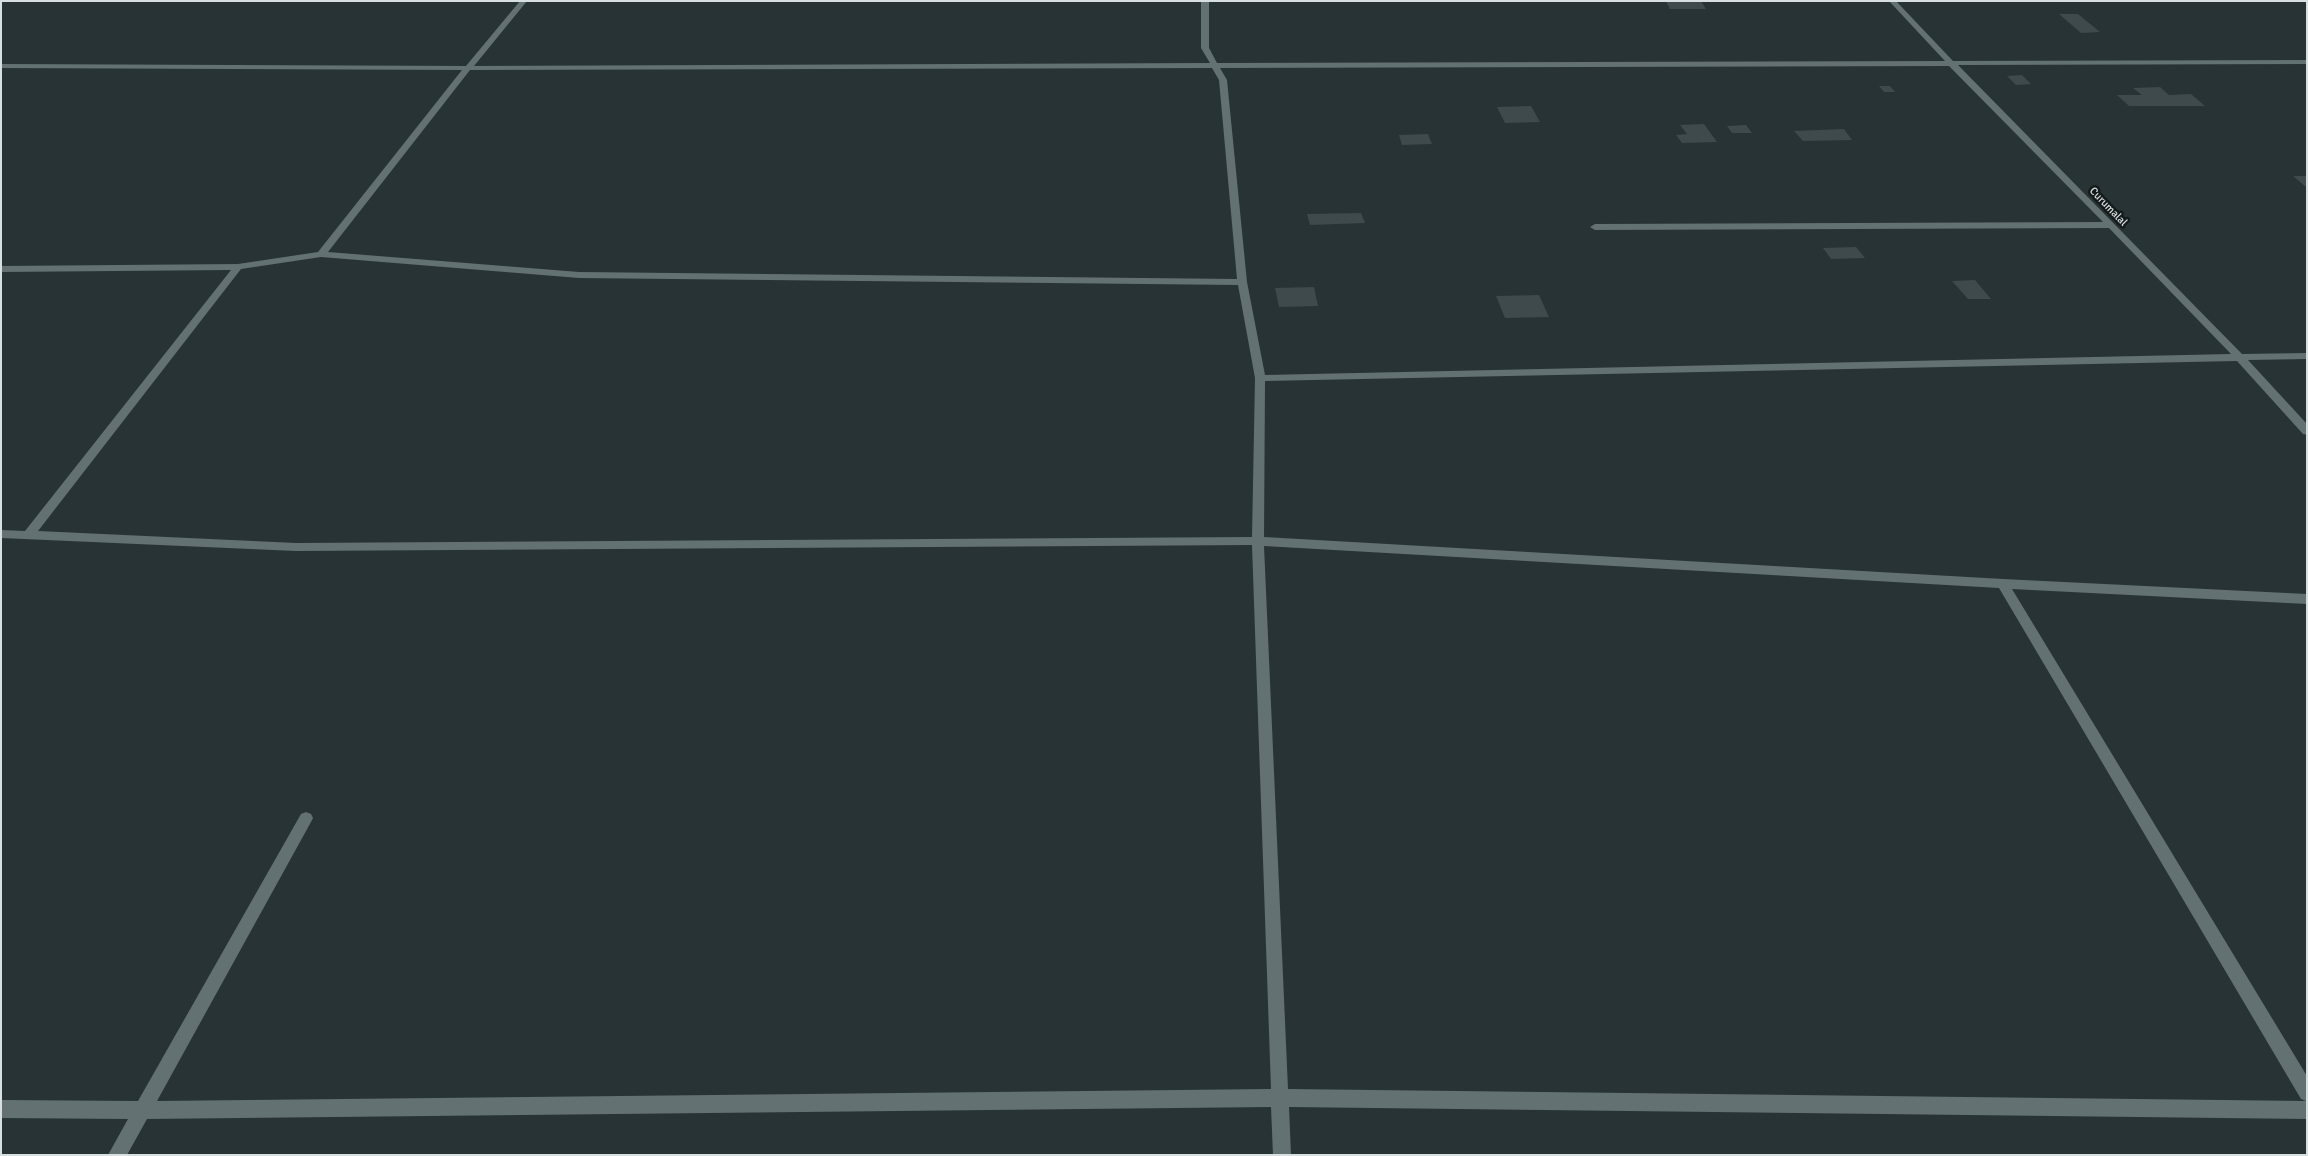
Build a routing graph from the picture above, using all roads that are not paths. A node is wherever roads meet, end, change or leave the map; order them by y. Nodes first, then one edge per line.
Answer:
1 (524, 1) edge
2 (1205, 1) edge
3 (1892, 1) edge
4 (2307, 62) edge
5 (1950, 64) junction
6 (1213, 65) junction
7 (1, 66) edge
8 (468, 68) junction
9 (2110, 225) junction
10 (1594, 228) dead end
11 (321, 254) junction
12 (238, 267) junction
13 (1, 268) edge
14 (1242, 282) junction
15 (2240, 356) junction
16 (2307, 356) edge
17 (1260, 378) junction
18 (2307, 431) edge
19 (1, 534) edge
20 (29, 534) junction
21 (1258, 542) junction
22 (2003, 584) junction
23 (2307, 599) edge
24 (306, 818) dead end
25 (2307, 1092) edge
26 (1280, 1098) junction
27 (1, 1109) edge
28 (141, 1110) junction
29 (2307, 1110) edge
30 (117, 1155) edge
31 (1282, 1155) edge

1 - 8 street
2 - 6 street
3 - 5 street, Curumalal
4 - 5 street
5 - 6 street
5 - 9 street, Curumalal
6 - 8 street
6 - 14 street
7 - 8 street
8 - 11 street
9 - 10 street
9 - 15 street, Curumalal
11 - 12 street
11 - 14 street
12 - 13 street
12 - 20 street
14 - 17 street
15 - 16 street
15 - 17 street
15 - 18 street, Curumalal
17 - 21 street
19 - 20 street
20 - 21 street
21 - 22 street
21 - 26 street
22 - 23 street
22 - 25 street
24 - 28 street
26 - 28 street
26 - 29 street
26 - 31 street
27 - 28 street
28 - 30 street

